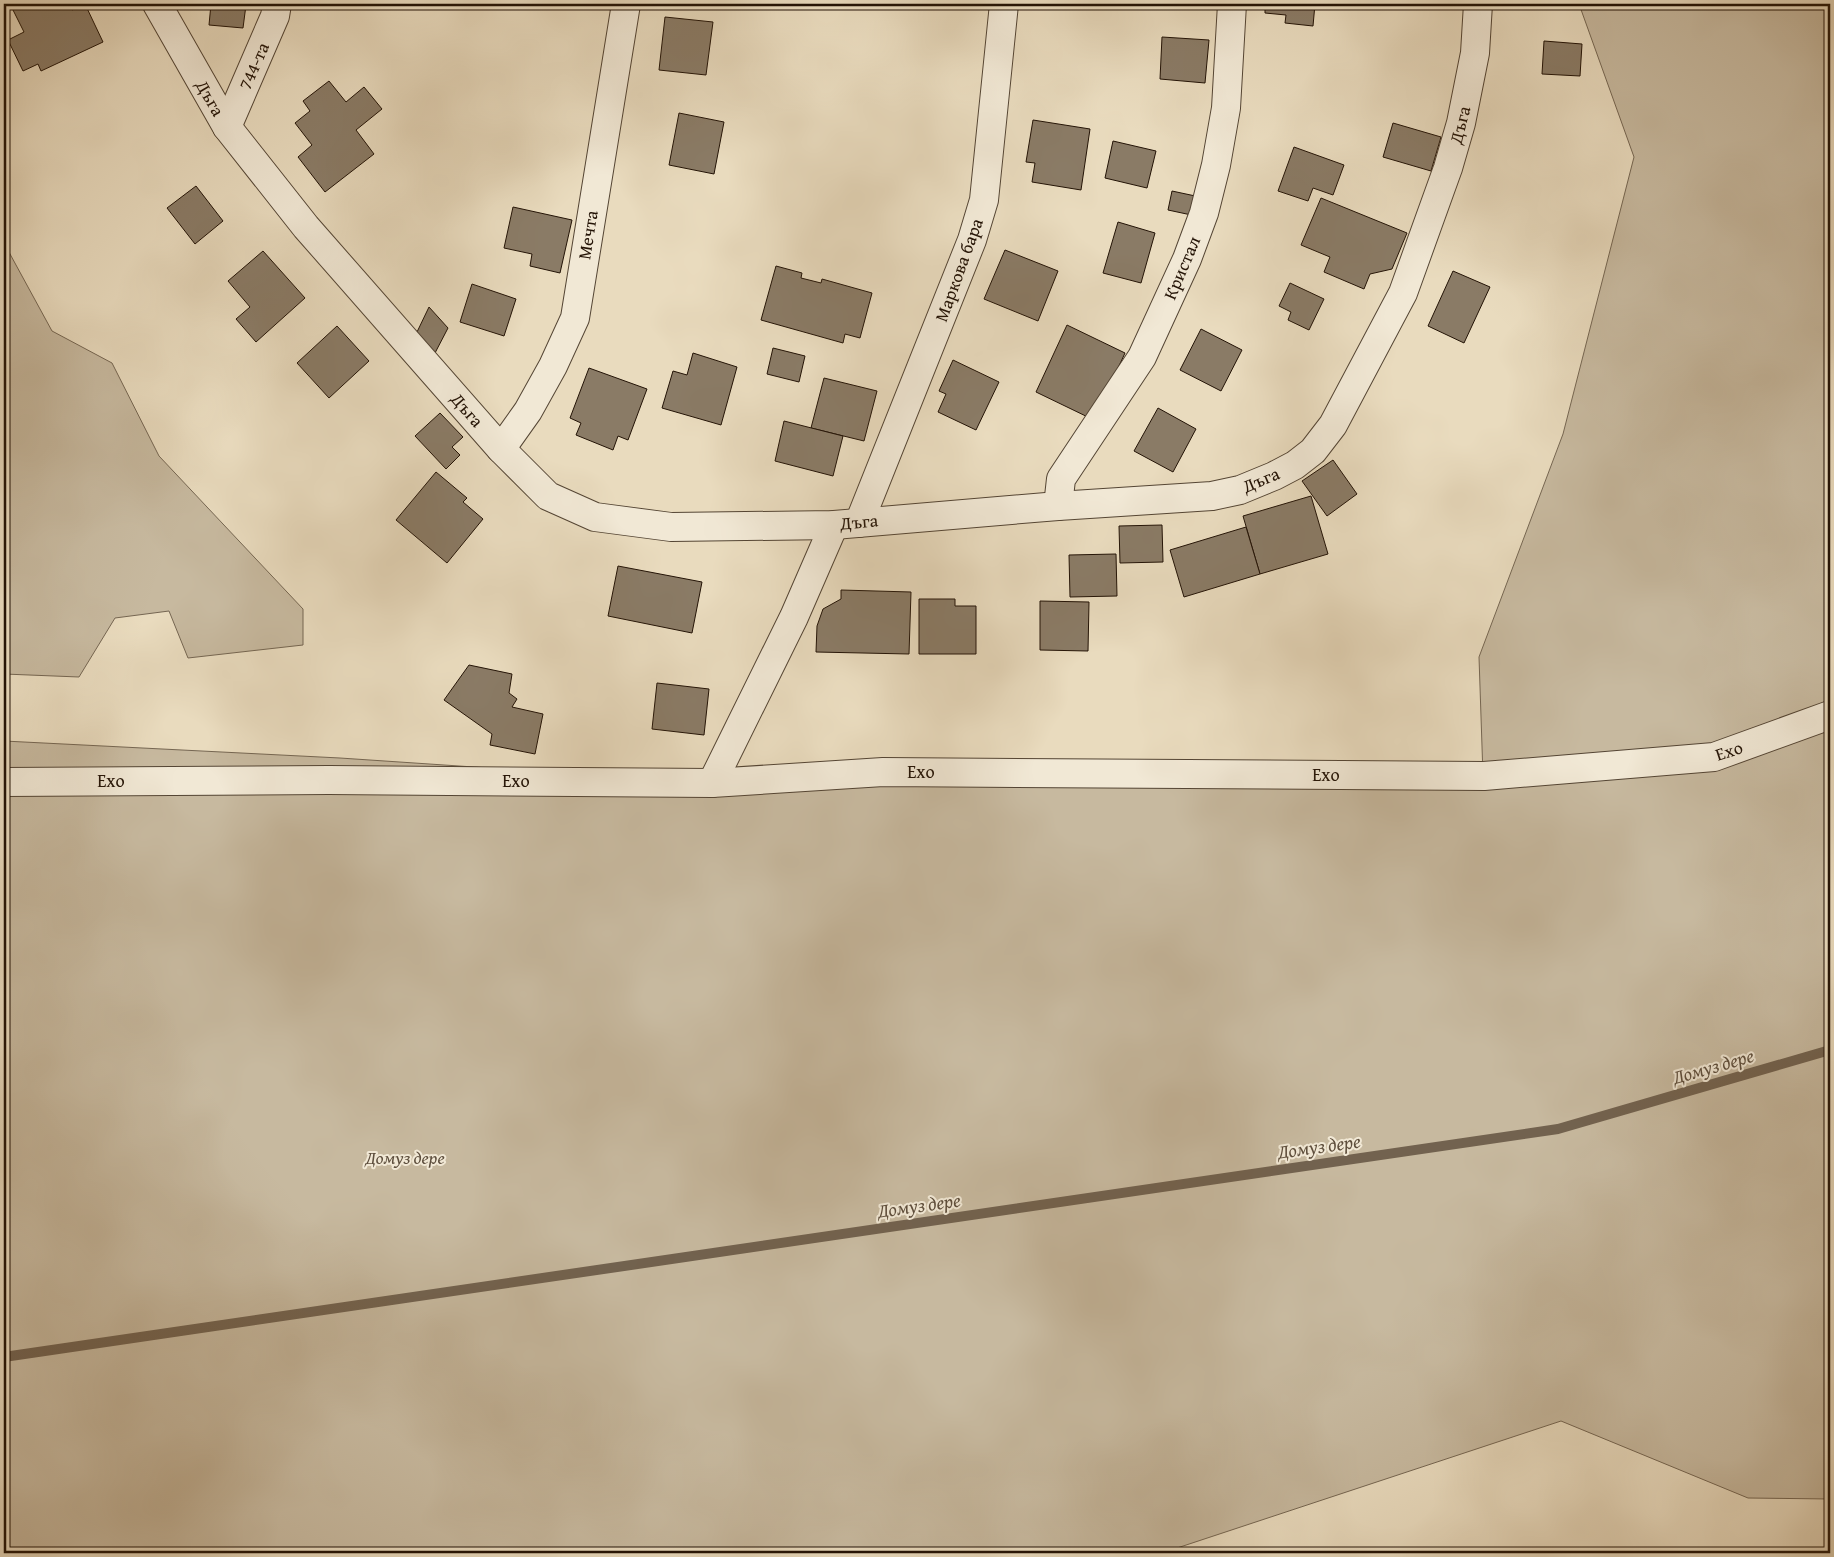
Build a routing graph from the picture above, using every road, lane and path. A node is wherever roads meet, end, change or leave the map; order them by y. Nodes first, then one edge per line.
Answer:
1 (157, 4) edge
2 (277, 4) edge
3 (626, 4) edge
4 (1004, 4) edge
5 (1232, 4) edge
6 (1478, 4) edge
7 (227, 127) junction
8 (501, 449) junction
9 (1058, 506) junction
10 (846, 524) junction
11 (1830, 714) edge
12 (4, 782) edge
13 (712, 783) junction

1 - 7 street, Дъга
2 - 7 street, 744-та
3 - 8 street, Мечта
4 - 10 street, Маркова бара
5 - 9 street, Кристал
6 - 9 street, Дъга
7 - 8 street, Дъга
8 - 10 street, Дъга
9 - 10 street, Дъга
10 - 13 street, Маркова бара
11 - 13 street, Ехо
12 - 13 street, Ехо

